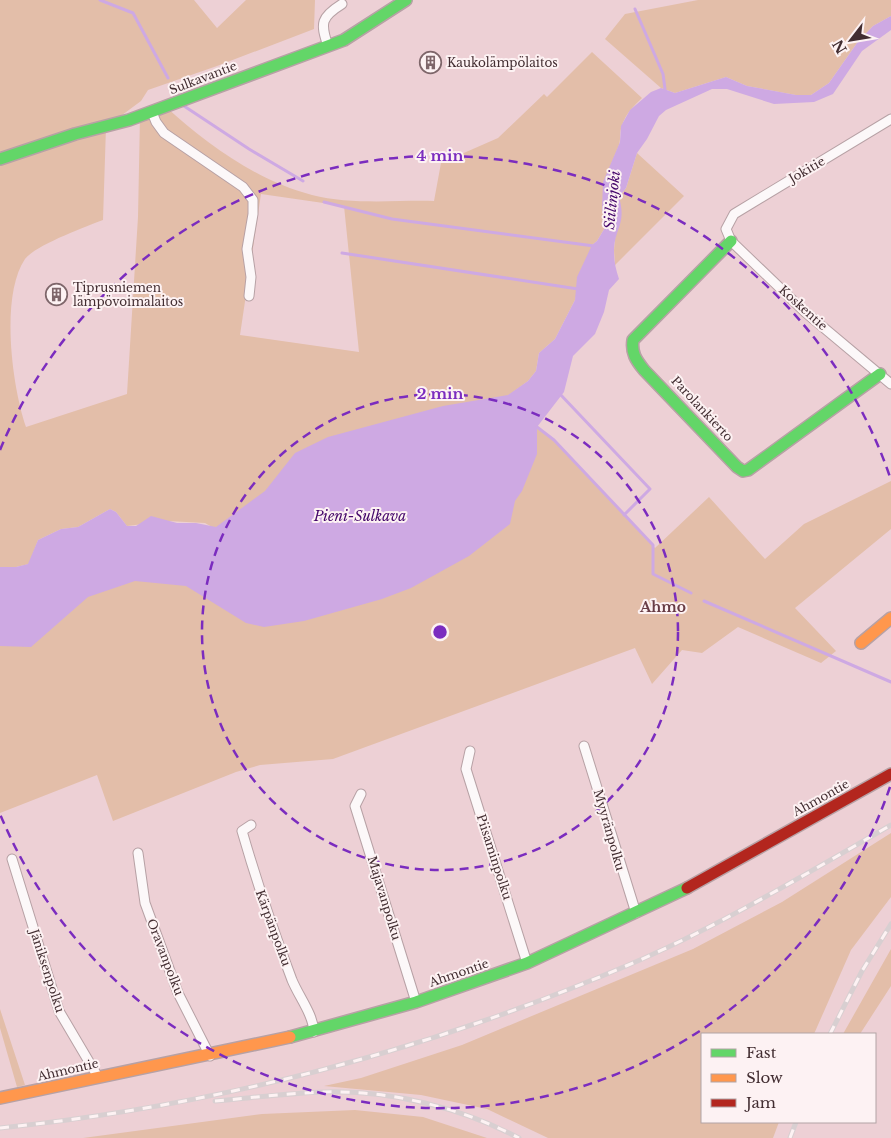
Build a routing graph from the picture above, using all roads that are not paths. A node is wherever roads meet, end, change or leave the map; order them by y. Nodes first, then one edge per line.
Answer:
1 (406, 0) edge
2 (342, 4) dead end
3 (328, 46) junction
4 (152, 112) junction
5 (891, 119) edge
6 (0, 158) edge
7 (731, 241) junction
8 (249, 296) dead end
9 (880, 374) junction
10 (891, 384) edge
11 (891, 618) edge
12 (861, 643) dead end
13 (584, 746) dead end
14 (470, 751) dead end
15 (891, 774) edge
16 (361, 794) dead end
17 (251, 825) dead end
18 (138, 853) dead end
19 (12, 859) dead end
20 (636, 913) junction
21 (527, 963) junction
22 (416, 1002) junction
23 (314, 1032) junction
24 (210, 1056) junction
25 (98, 1077) junction
26 (0, 1098) edge

1 - 3 street, Sulkavantie
2 - 3 street
3 - 4 street, Sulkavantie
4 - 6 street, Sulkavantie
4 - 8 street
5 - 7 street, Jokitie
7 - 9 street, Koskentie
7 - 9 street, Parolankierto
9 - 10 street, Koskentie
11 - 12 street
13 - 20 street, Myyränpolku
14 - 21 street, Piisaminpolku
15 - 20 street, Ahmontie
16 - 22 street, Majavanpolku
17 - 23 street, Kärpänpolku
18 - 24 street, Oravanpolku
19 - 25 street, Jäniksenpolku
20 - 21 street, Ahmontie
21 - 22 street, Ahmontie
22 - 23 street, Ahmontie
23 - 24 street, Ahmontie
24 - 25 street, Ahmontie
25 - 26 street, Ahmontie

